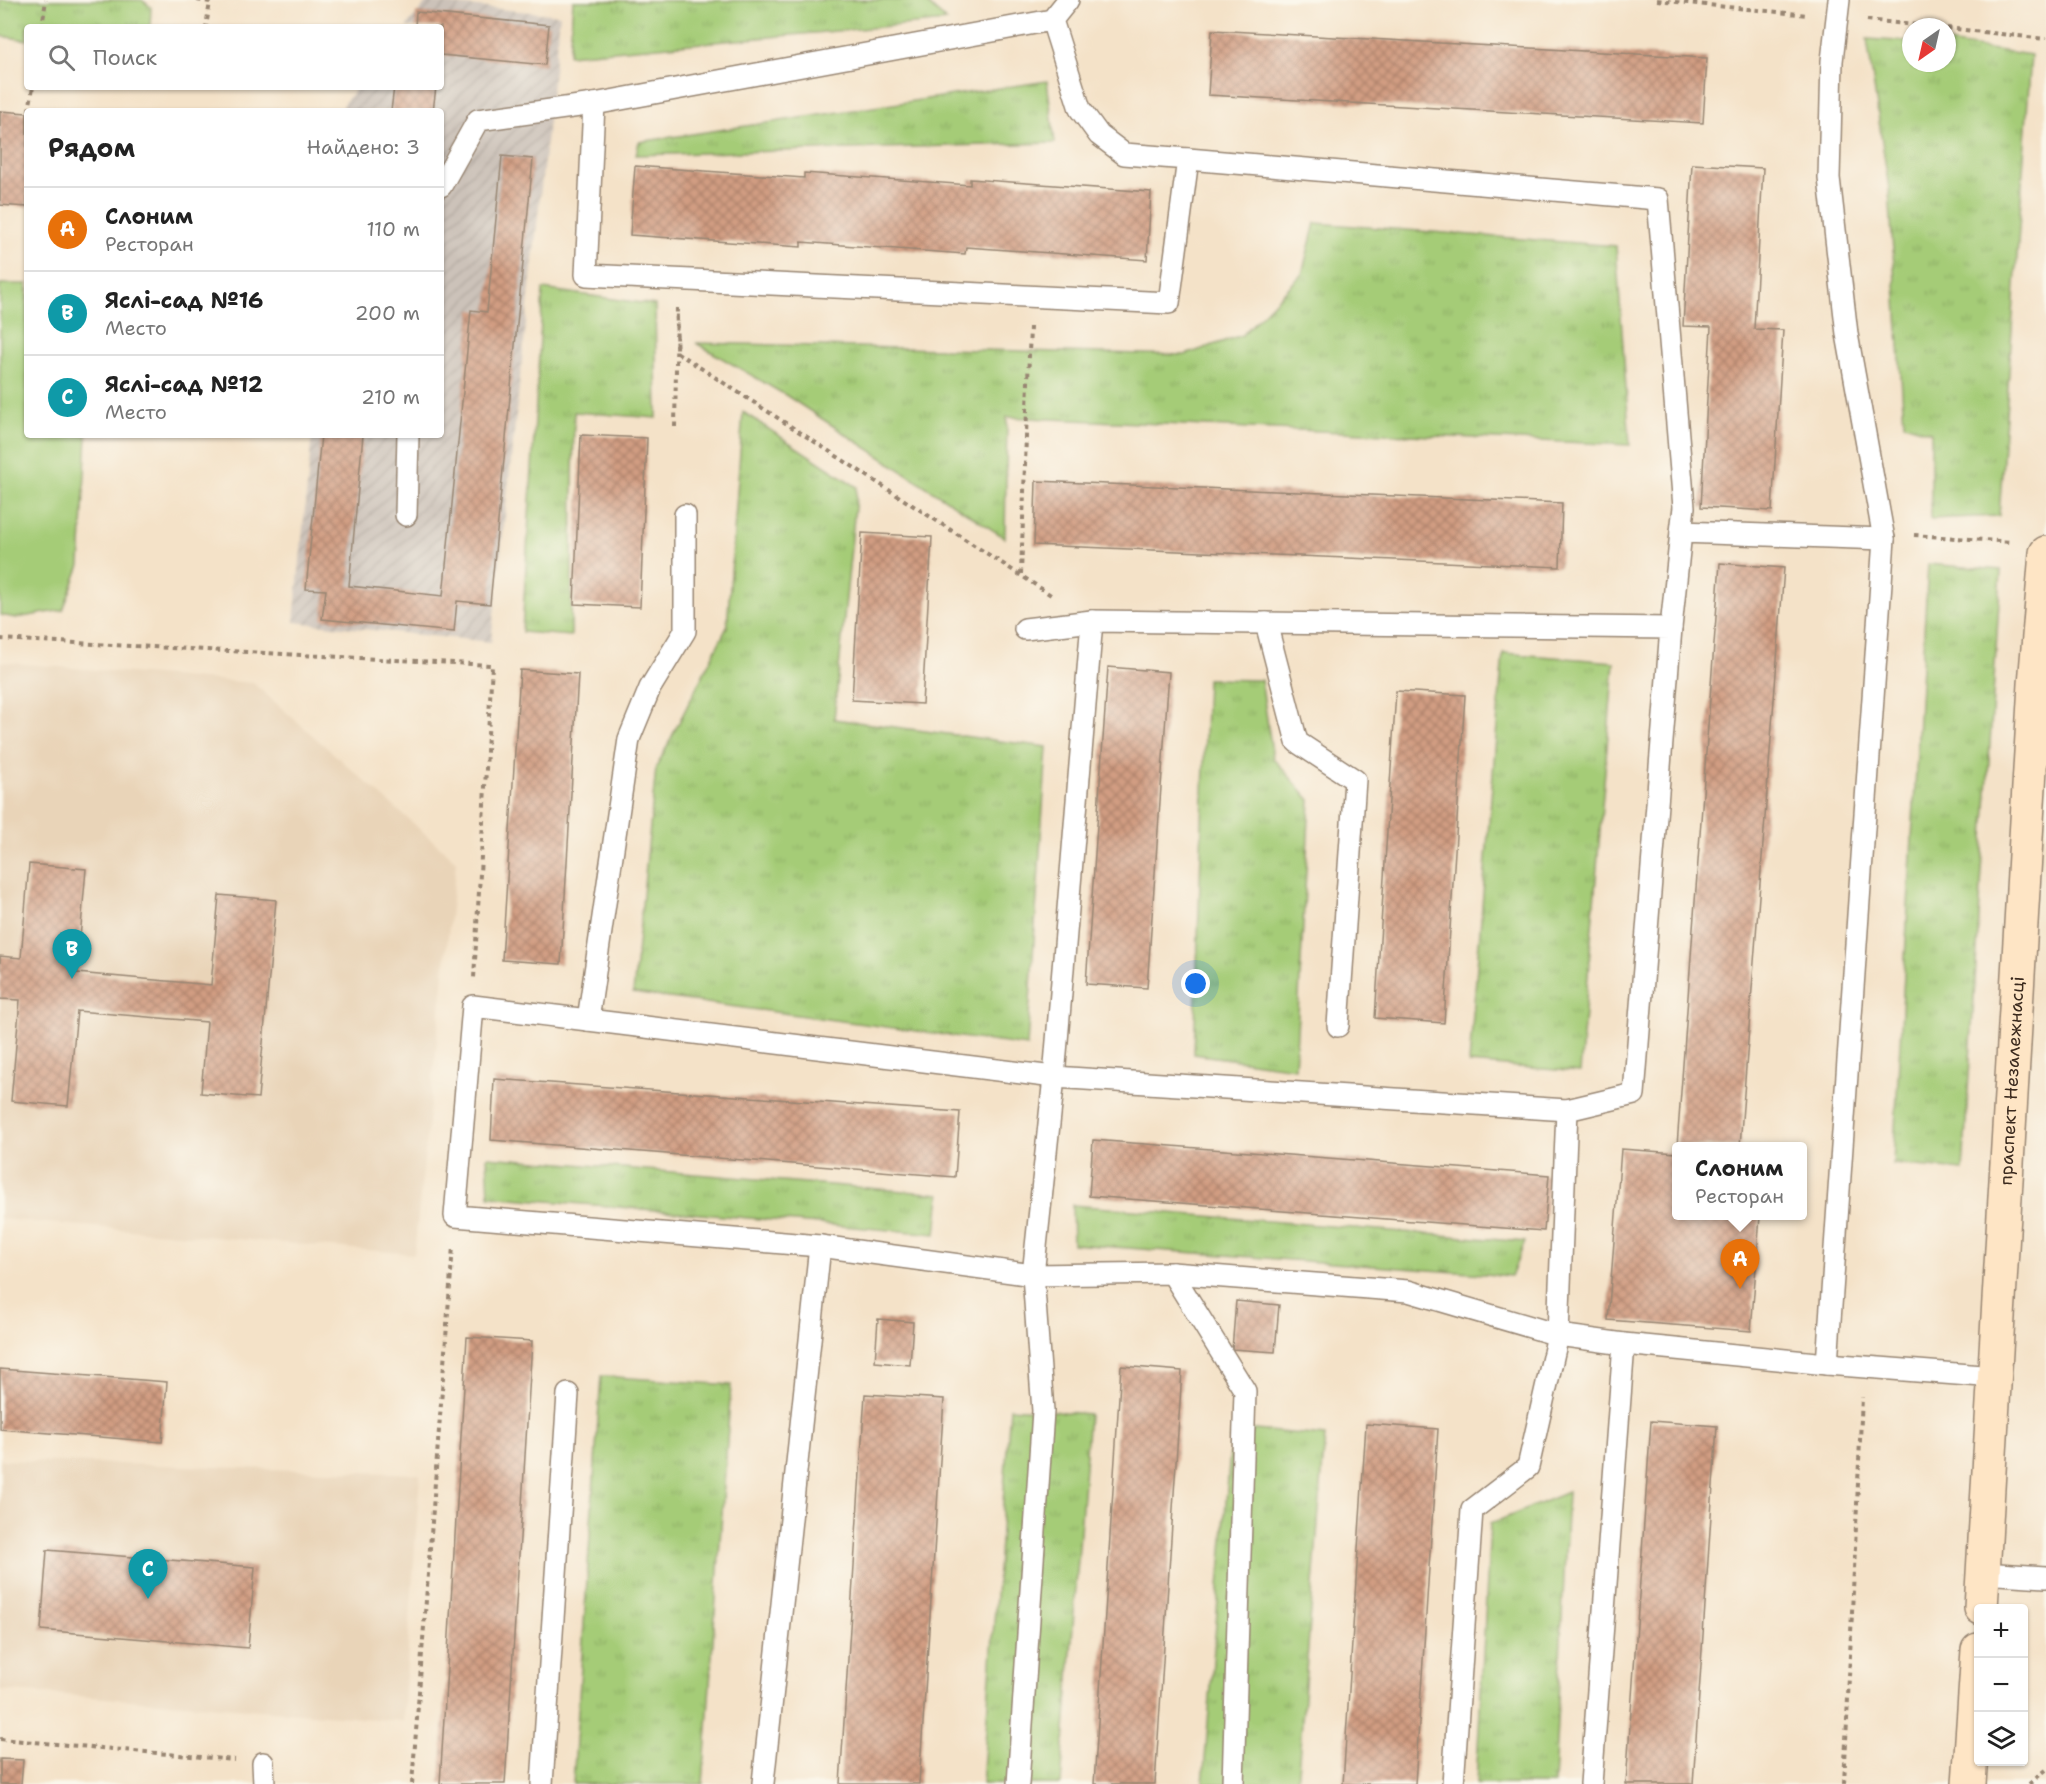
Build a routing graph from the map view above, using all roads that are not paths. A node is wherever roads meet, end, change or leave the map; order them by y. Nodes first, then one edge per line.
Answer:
1 (1068, 0) edge
2 (1839, 9) edge
3 (1052, 20) junction
4 (594, 104) junction
5 (1188, 159) junction
6 (444, 181) edge
7 (408, 438) edge
8 (406, 515) dead end
9 (685, 515) dead end
10 (1681, 532) junction
11 (1884, 539) junction
12 (2046, 563) edge
13 (1092, 621) junction
14 (1266, 623) junction
15 (1671, 628) junction
16 (1025, 629) dead end
17 (588, 1020) junction
18 (1338, 1026) dead end
19 (1054, 1077) junction
20 (1567, 1110) junction
21 (820, 1246) junction
22 (1172, 1273) junction
23 (1033, 1275) junction
24 (1558, 1335) junction
25 (1624, 1344) junction
26 (1827, 1364) junction
27 (1995, 1377) junction
28 (568, 1394) dead end
29 (1983, 1573) junction
30 (2046, 1577) edge
31 (1981, 1604) edge
32 (1977, 1658) edge
33 (262, 1763) road end
34 (763, 1783) edge
35 (264, 1784) edge
36 (542, 1784) edge
37 (1018, 1784) edge
38 (1233, 1784) edge
39 (1453, 1784) edge
40 (1591, 1784) edge
41 (1969, 1784) edge

1 - 3 lane
2 - 11 lane
3 - 4 lane
3 - 5 lane
4 - 5 lane
4 - 6 lane
5 - 10 lane
7 - 8 lane
9 - 17 lane
10 - 11 lane
10 - 15 lane
11 - 26 lane
12 - 27 main road, праспект Незалежнасці
13 - 14 lane
13 - 16 lane
13 - 19 lane
14 - 15 lane
14 - 18 lane
15 - 20 lane
17 - 19 lane
17 - 21 lane
19 - 20 lane
19 - 23 lane
20 - 24 lane
21 - 23 lane
21 - 34 lane
22 - 23 lane
22 - 24 lane
22 - 38 lane
23 - 37 lane
24 - 25 lane
24 - 39 lane
25 - 26 lane
25 - 40 lane
26 - 27 lane
27 - 29 main road, праспект Незалежнасці
28 - 36 lane
29 - 30 lane
29 - 31 main road, праспект Незалежнасці
32 - 41 main road
33 - 35 lane

